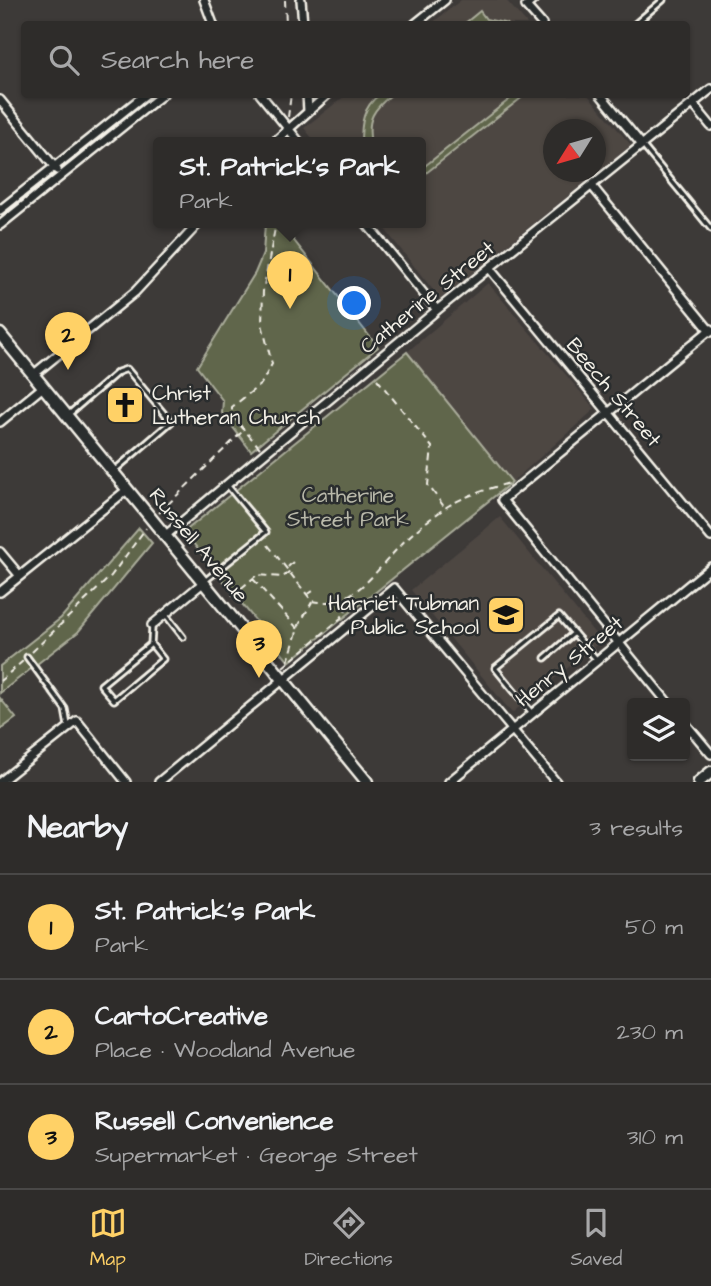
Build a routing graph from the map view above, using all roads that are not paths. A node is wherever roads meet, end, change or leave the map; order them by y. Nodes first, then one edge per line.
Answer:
1 (204, 0) edge
2 (301, 0) edge
3 (445, 0) edge
4 (663, 0) edge
5 (529, 3) edge
6 (212, 21) edge
7 (303, 21) edge
8 (419, 21) edge
9 (539, 21) edge
10 (638, 21) edge
11 (711, 89) edge
12 (141, 98) edge
13 (158, 98) edge
14 (264, 98) edge
15 (307, 98) edge
16 (324, 98) edge
17 (603, 98) edge
18 (0, 100) edge
19 (693, 104) junction
20 (132, 105) junction
21 (309, 111) junction
22 (139, 114) junction
23 (711, 126) edge
24 (287, 128) junction
25 (93, 137) junction
26 (279, 137) edge
27 (295, 137) edge
28 (642, 145) junction
29 (100, 146) junction
30 (55, 167) junction
31 (62, 176) junction
32 (592, 186) junction
33 (18, 197) junction
34 (24, 205) junction
35 (0, 210) edge
36 (0, 225) edge
37 (194, 228) edge
38 (370, 228) edge
39 (711, 229) edge
40 (490, 269) junction
41 (437, 310) junction
42 (710, 330) edge
43 (0, 334) edge
44 (33, 374) junction
45 (43, 387) junction
46 (608, 413) junction
47 (67, 416) junction
48 (0, 422) edge
49 (113, 471) junction
50 (227, 485) junction
51 (128, 489) junction
52 (166, 535) junction
53 (711, 537) edge
54 (0, 552) edge
55 (711, 567) edge
56 (20, 576) junction
57 (204, 582) junction
58 (0, 592) edge
59 (165, 614) junction
60 (152, 625) joint
61 (574, 633) junction
62 (183, 637) dead end
63 (618, 643) junction
64 (151, 644) junction
65 (27, 657) road end
66 (545, 658) dead end
67 (597, 660) junction
68 (281, 675) junction
69 (664, 698) edge
70 (532, 713) junction
71 (68, 727) junction
72 (690, 729) edge
73 (513, 730) junction
74 (711, 754) edge
75 (711, 772) edge
76 (0, 782) edge
77 (126, 782) edge
78 (159, 782) edge
79 (367, 782) edge
80 (449, 782) edge
81 (556, 782) edge
82 (699, 782) edge

1 - 6 street
2 - 7 street
3 - 8 street
4 - 10 lane
5 - 9 street
11 - 19 street, Catherine Street
12 - 20 street
13 - 22 street
14 - 24 street
15 - 21 street
16 - 21 street
17 - 28 street
18 - 30 street
19 - 23 street
19 - 28 street, Catherine Street
20 - 22 lane
20 - 25 street
21 - 24 street
22 - 29 street
24 - 26 street
24 - 27 street
25 - 29 lane
25 - 30 street
28 - 32 street, Catherine Street
28 - 39 lane
29 - 31 street
30 - 31 street
30 - 33 street
31 - 34 street
32 - 40 street, Catherine Street
32 - 42 street
33 - 34 lane
33 - 35 street
34 - 36 street
37 - 44 street
38 - 41 street
40 - 41 street, Catherine Street
40 - 46 street, Beech Street
41 - 50 street, Catherine Street
42 - 46 street
43 - 44 street, Russell Avenue
44 - 45 street, Russell Avenue
45 - 47 street, Russell Avenue
45 - 48 street
46 - 53 street, Beech Street
46 - 63 street
47 - 49 street, Russell Avenue
47 - 49 lane
49 - 51 street, Russell Avenue
50 - 52 street, Catherine Street
50 - 57 lane
51 - 52 street, Russell Avenue
51 - 56 street
52 - 57 street, Russell Avenue
54 - 56 street
55 - 63 street, Henry Street
56 - 58 street
57 - 59 street
57 - 68 street, Russell Avenue
59 - 60 street
59 - 62 lane
60 - 64 lane
61 - 66 lane
61 - 67 lane
61 - 70 lane
63 - 67 street, Henry Street
63 - 69 street
64 - 64 lane
65 - 71 lane
67 - 70 street, Henry Street
68 - 73 street
68 - 78 street
68 - 79 street, Russell Avenue
70 - 73 street, Henry Street
71 - 76 street
71 - 77 street
72 - 74 street
73 - 80 street, Henry Street
73 - 81 street
75 - 82 street

